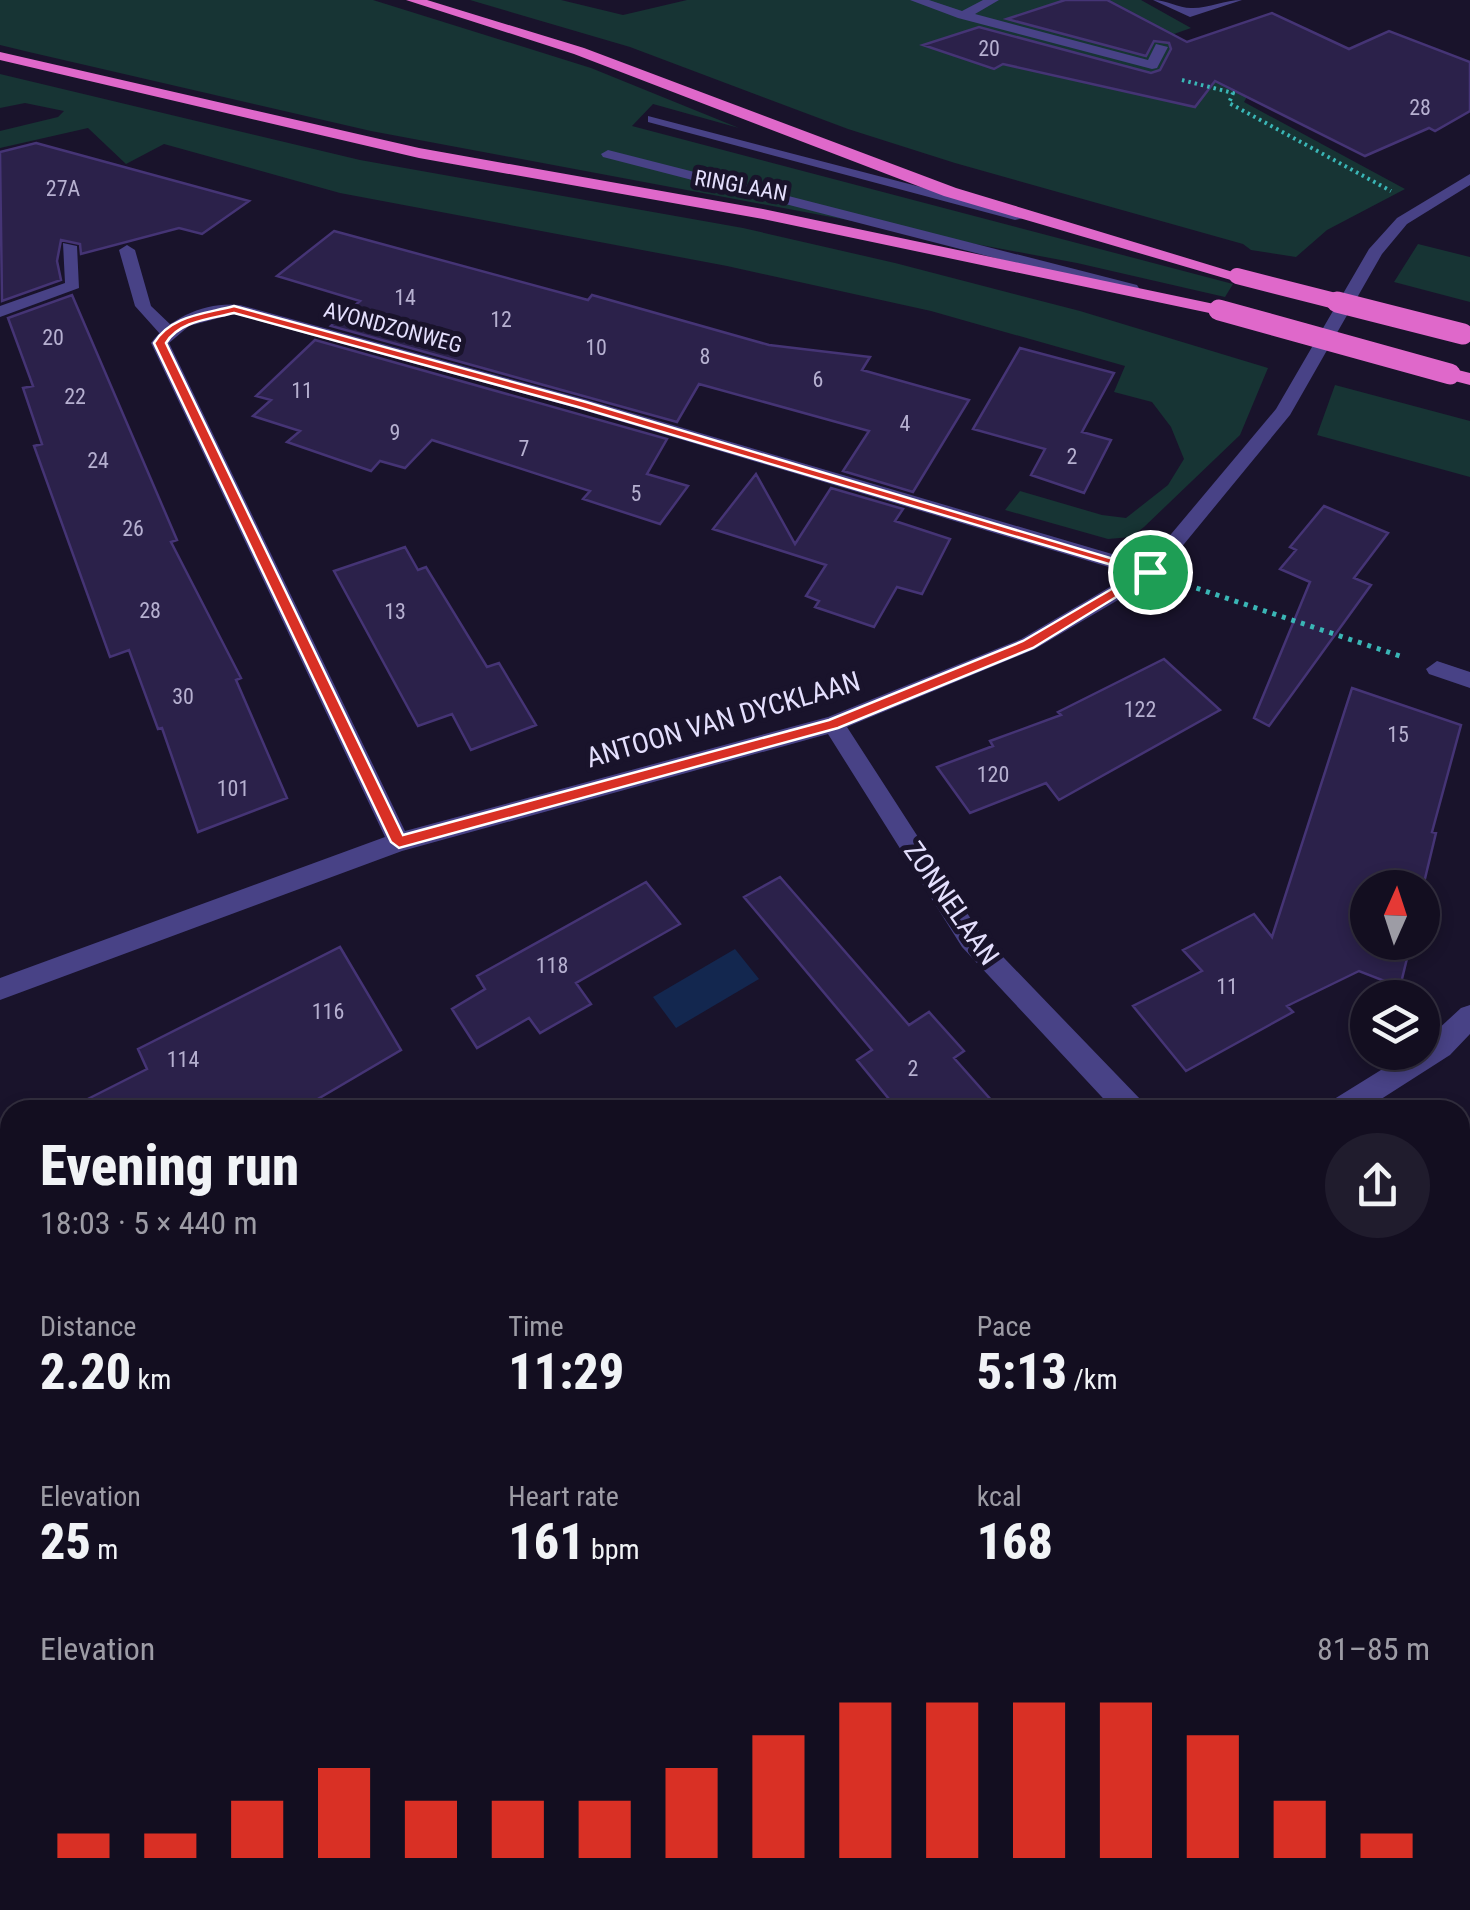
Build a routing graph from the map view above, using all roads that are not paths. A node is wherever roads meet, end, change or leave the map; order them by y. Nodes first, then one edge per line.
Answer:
1 (414, 0) edge
2 (916, 0) edge
3 (993, 0) edge
4 (1159, 0) edge
5 (1236, 0) edge
6 (963, 15) junction
7 (1161, 47) dead end
8 (0, 56) edge
9 (653, 119) dead end
10 (608, 154) dead end
11 (1470, 178) edge
12 (69, 246) dead end
13 (127, 250) dead end
14 (1237, 276) junction
15 (1218, 310) junction
16 (0, 312) edge
17 (167, 332) junction
18 (1467, 335) edge
19 (1460, 376) edge
20 (1150, 572) junction
21 (1437, 669) road end
22 (1470, 680) edge
23 (833, 724) junction
24 (399, 842) junction
25 (0, 990) edge
26 (1470, 1016) edge
27 (1123, 1100) edge
28 (1358, 1100) edge

1 - 14 highway
2 - 6 street
3 - 6 street
4 - 5 street
6 - 7 street
8 - 15 highway, RINGLAAN
9 - 14 street
10 - 15 street
11 - 20 street, ANTOON VAN DYCKLAAN
12 - 16 street
13 - 17 street
14 - 18 highway, bridge
15 - 19 highway, RINGLAAN, bridge
17 - 20 street, AVONDZONWEG
17 - 24 street
20 - 23 street, ANTOON VAN DYCKLAAN
21 - 22 street
23 - 24 street, ANTOON VAN DYCKLAAN
23 - 27 street, ZONNELAAN
24 - 25 street, ANTOON VAN DYCKLAAN
26 - 28 street

